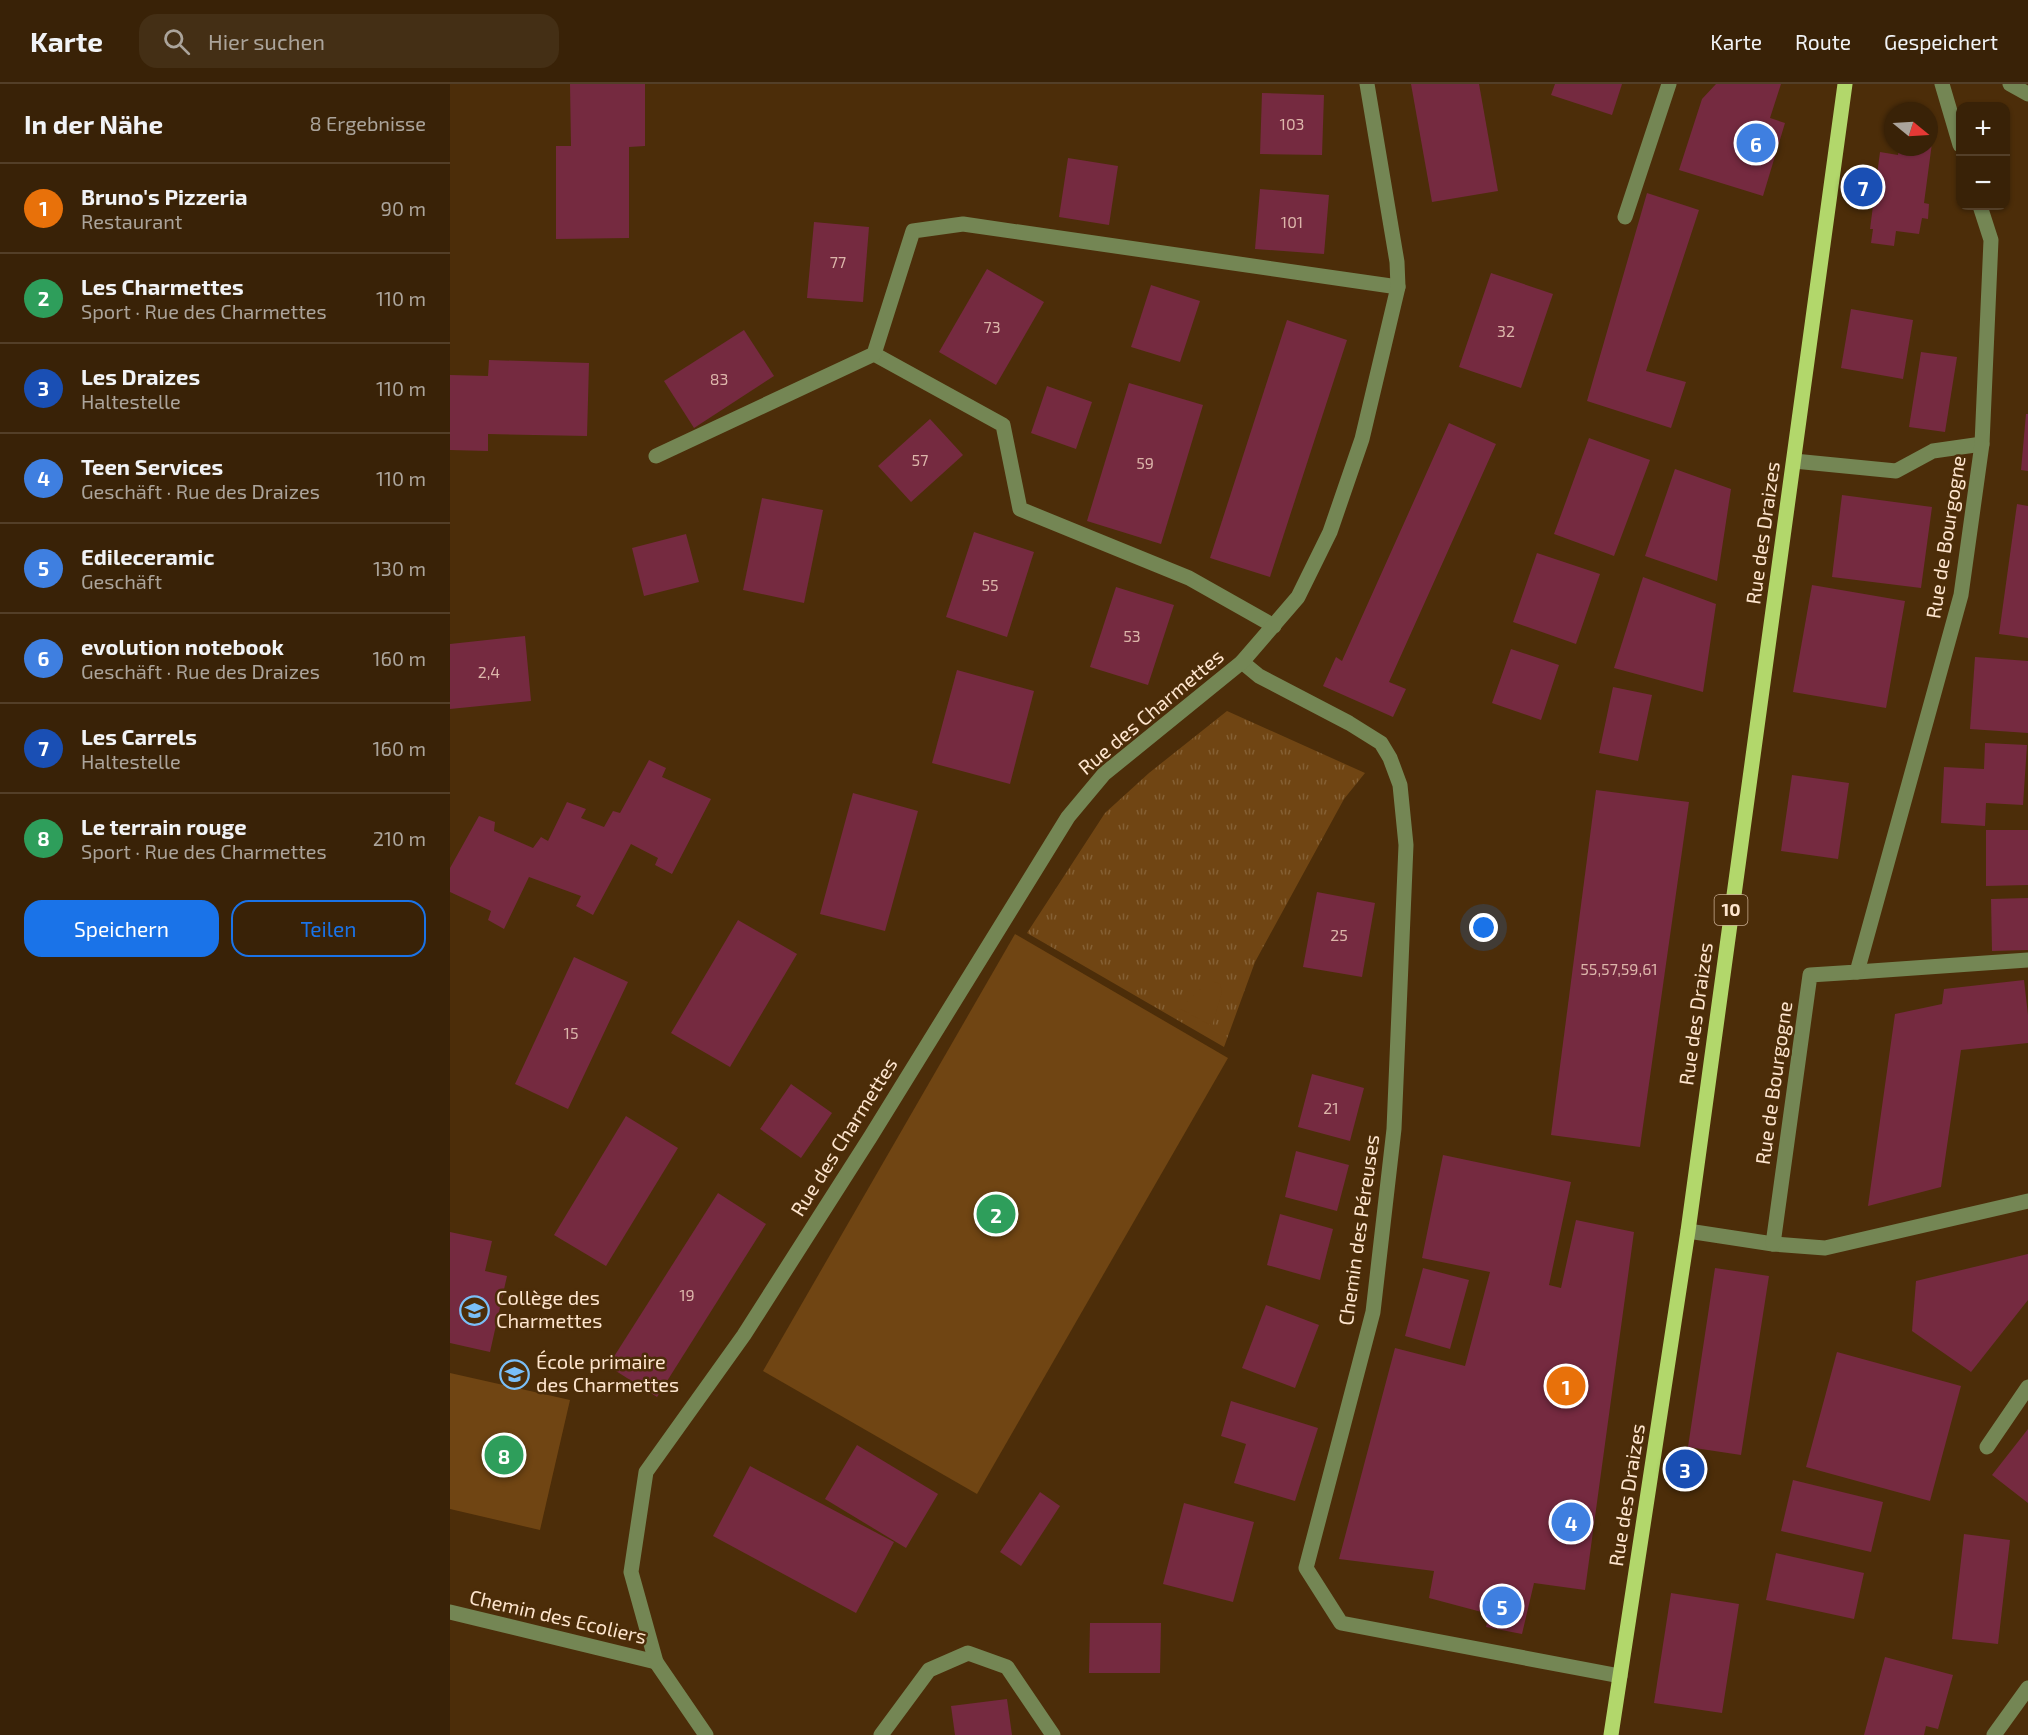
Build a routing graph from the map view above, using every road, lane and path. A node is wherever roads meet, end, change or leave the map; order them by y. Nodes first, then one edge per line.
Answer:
1 (1367, 84) edge
2 (1669, 84) edge
3 (1845, 84) edge
4 (1942, 84) edge
5 (2010, 84) edge
6 (2028, 94) edge
7 (1956, 131) edge
8 (1981, 210) edge
9 (1625, 217) dead end
10 (1398, 287) junction
11 (874, 354) junction
12 (1983, 444) junction
13 (656, 456) dead end
14 (1794, 461) junction
15 (1274, 626) junction
16 (1242, 662) junction
17 (2028, 960) edge
18 (1857, 972) junction
19 (2028, 1201) edge
20 (1688, 1231) junction
21 (1773, 1244) junction
22 (2028, 1388) edge
23 (1987, 1447) dead end
24 (450, 1612) edge
25 (656, 1662) junction
26 (1620, 1676) junction
27 (2028, 1688) edge
28 (706, 1735) edge
29 (881, 1735) edge
30 (1053, 1735) edge
31 (1611, 1735) edge
32 (1994, 1735) edge

1 - 10 street, Rue des Charmettes
2 - 9 street
3 - 14 main road, Rue des Draizes / 10
4 - 7 street
5 - 6 street
8 - 12 street, Rue de Bourgogne
10 - 11 street
10 - 15 street, Rue des Charmettes
11 - 13 street
11 - 15 street
12 - 14 street
12 - 18 street, Rue de Bourgogne
14 - 20 main road, Rue des Draizes / 10
15 - 16 street, Rue des Charmettes
16 - 25 street, Rue des Charmettes
16 - 26 street, Chemin des Péreuses
17 - 18 street, Rue de Bourgogne
18 - 21 street, Rue de Bourgogne
19 - 21 street
20 - 21 street
20 - 26 main road, Rue des Draizes / 10
22 - 23 street
24 - 25 street, Chemin des Ecoliers
25 - 28 street, Rue des Charmettes
26 - 31 main road, Rue des Draizes / 10
27 - 32 street
29 - 30 street

